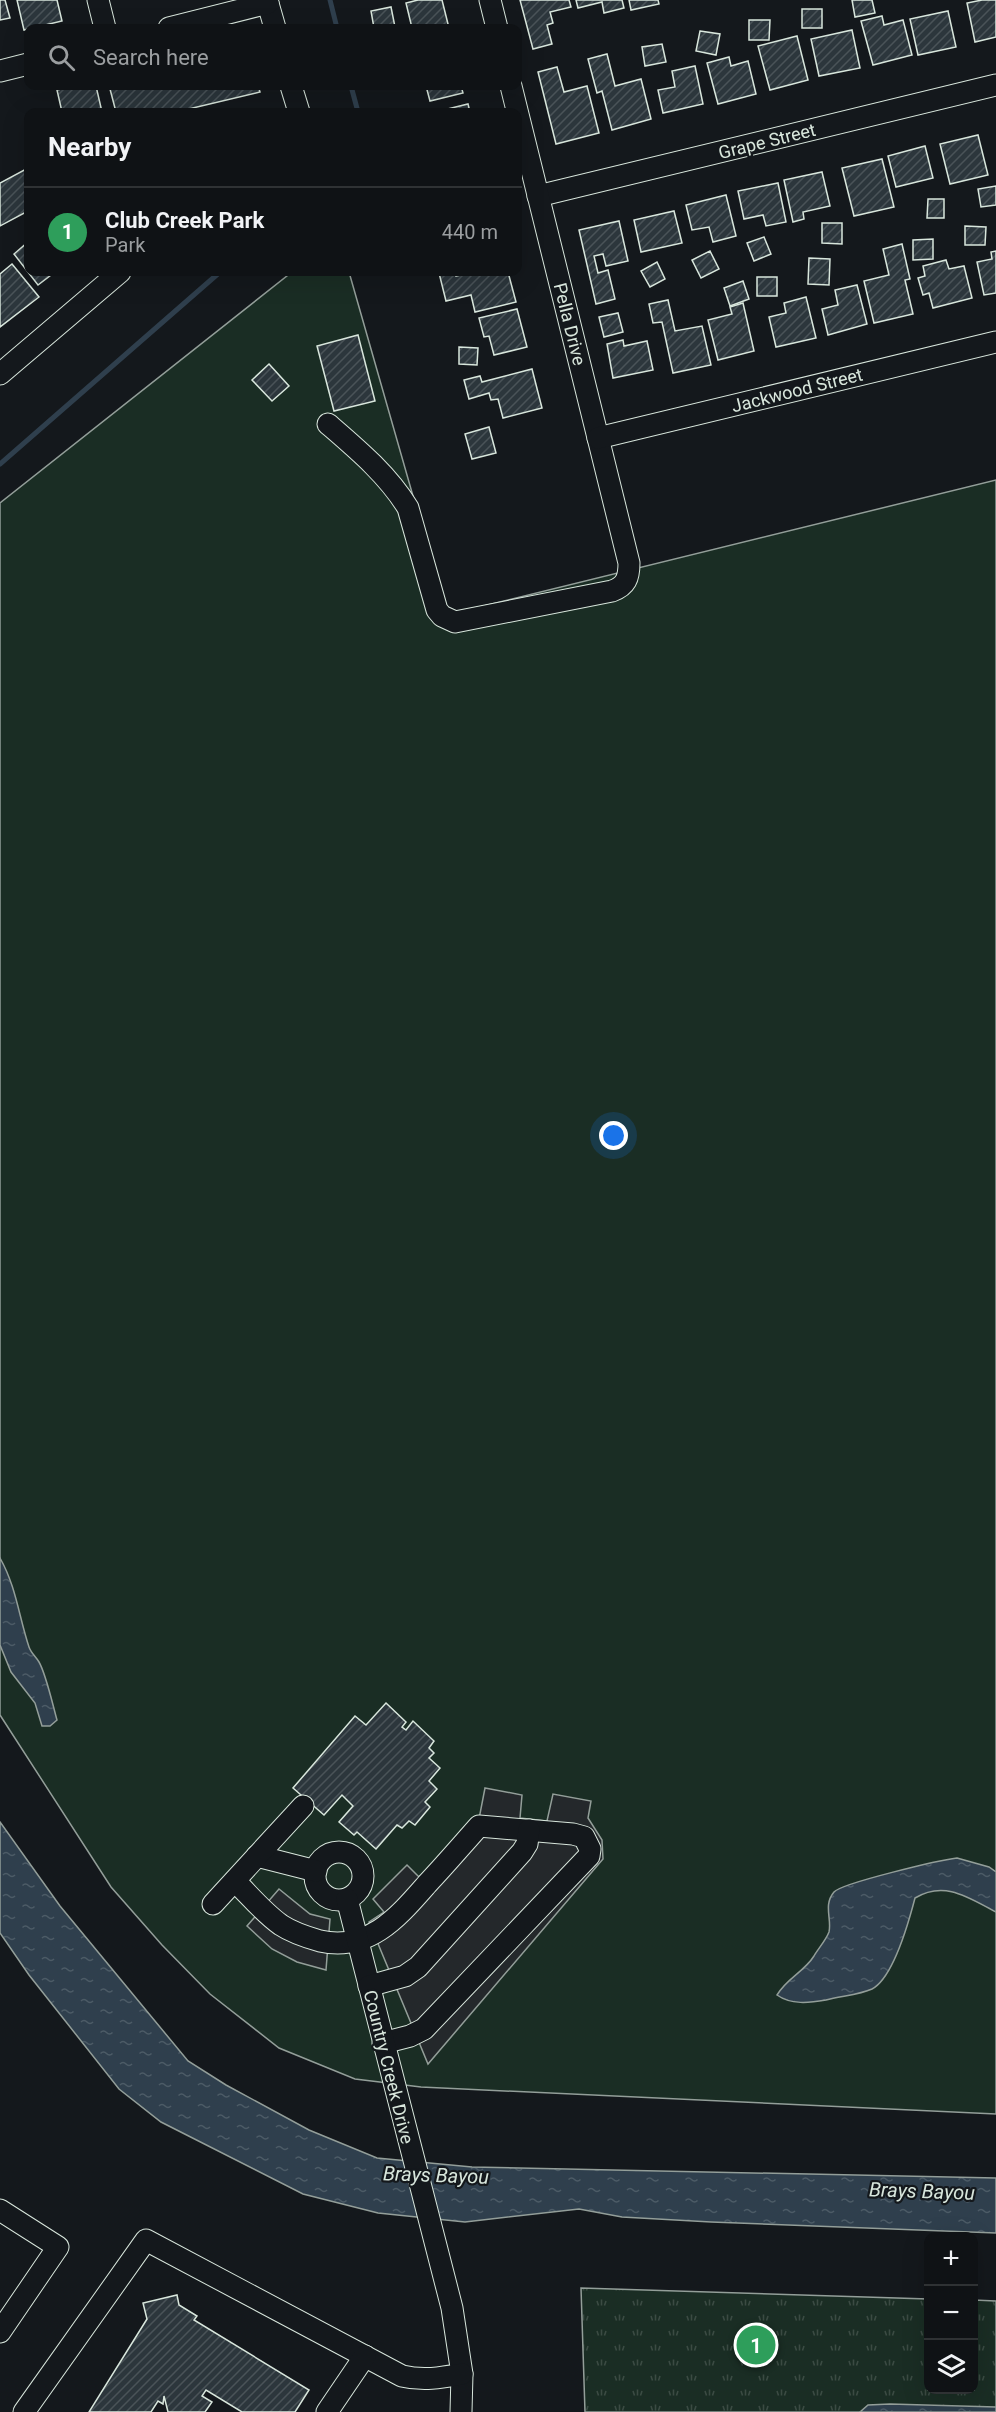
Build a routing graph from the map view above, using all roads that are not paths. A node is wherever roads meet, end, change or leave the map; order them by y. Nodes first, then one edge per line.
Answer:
1 (98, 0) edge
2 (490, 0) edge
3 (267, 2) edge
4 (104, 24) edge
5 (184, 24) edge
6 (274, 24) edge
7 (496, 24) edge
8 (24, 65) edge
9 (0, 71) edge
10 (996, 85) edge
11 (292, 90) edge
12 (512, 90) edge
13 (298, 108) edge
14 (516, 108) edge
15 (522, 131) edge
16 (538, 196) junction
17 (115, 276) edge
18 (996, 342) edge
19 (0, 374) edge
20 (328, 424) dead end
21 (598, 438) junction
22 (303, 1806) dead end
23 (529, 1830) junction
24 (257, 1857) junction
25 (316, 1871) junction
26 (235, 1881) junction
27 (346, 1899) junction
28 (213, 1904) dead end
29 (357, 1941) junction
30 (369, 1986) junction
31 (383, 2043) junction
32 (0, 2210) edge
33 (0, 2332) edge
34 (365, 2356) junction
35 (462, 2374) junction
36 (24, 2412) edge
37 (327, 2412) edge
38 (461, 2412) edge

1 - 4 street
2 - 7 street
3 - 5 street
3 - 6 street
8 - 9 street
10 - 16 street, Grape Street
11 - 13 street
12 - 14 street, Pella Drive
15 - 16 street, Pella Drive
16 - 21 street, Pella Drive
17 - 19 street
18 - 21 street, Jackwood Street
20 - 21 street, Pella Drive
22 - 24 street
23 - 29 street
23 - 30 street
23 - 31 street
24 - 25 street
24 - 26 street
25 - 27 street
25 - 27 street
26 - 28 street
26 - 29 street
27 - 29 street, Country Creek Drive
29 - 30 street, Country Creek Drive
30 - 31 street, Country Creek Drive
31 - 35 street, Country Creek Drive
32 - 33 street
34 - 35 street
34 - 36 street
34 - 37 street
35 - 38 street, Country Creek Drive

